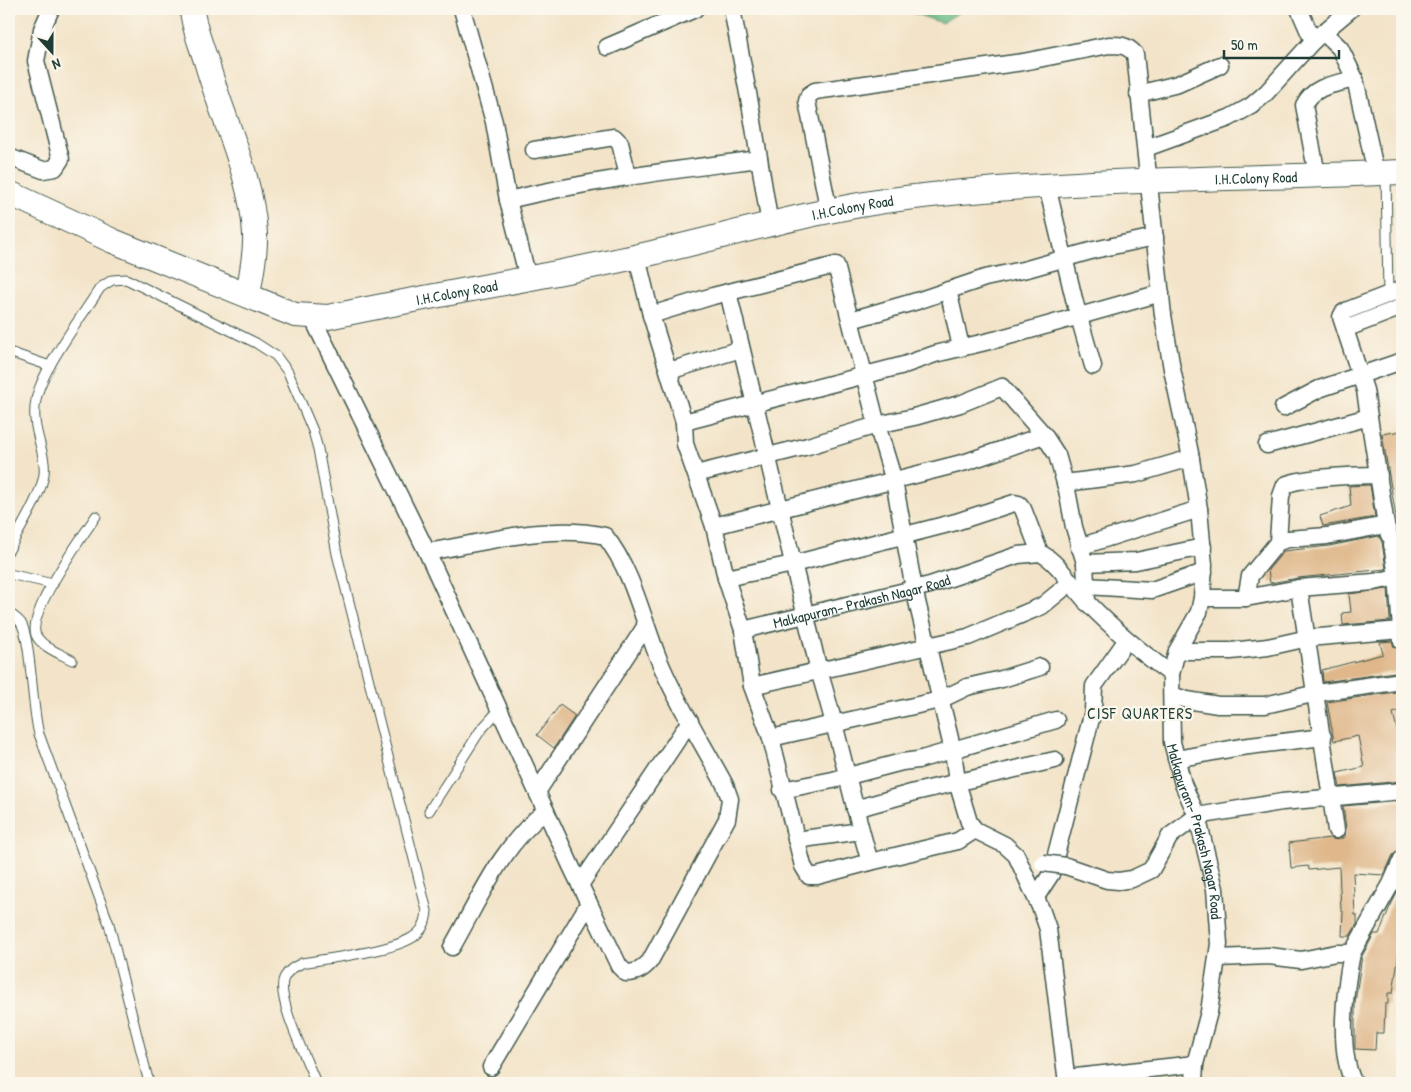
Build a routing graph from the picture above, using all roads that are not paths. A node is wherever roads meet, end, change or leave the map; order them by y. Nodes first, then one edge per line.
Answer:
1 (51, 9) edge
2 (192, 9) edge
3 (462, 9) edge
4 (695, 9) edge
5 (732, 9) edge
6 (1299, 9) edge
7 (1351, 9) edge
8 (1318, 37) junction
9 (608, 47) dead end
10 (1220, 65) dead end
11 (1355, 79) junction
12 (1138, 94) junction
13 (1146, 148) junction
14 (534, 150) dead end
15 (9, 158) edge
16 (759, 159) junction
17 (1388, 173) edge
18 (1317, 175) junction
19 (628, 176) junction
20 (1148, 180) junction
21 (1047, 186) junction
22 (9, 193) edge
23 (508, 200) junction
24 (829, 212) junction
25 (770, 225) junction
26 (1155, 237) junction
27 (637, 257) junction
28 (1066, 258) junction
29 (528, 278) junction
30 (948, 290) junction
31 (728, 292) junction
32 (1162, 293) junction
33 (1395, 293) edge
34 (248, 294) junction
35 (1402, 307) edge
36 (651, 315) junction
37 (312, 317) junction
38 (1079, 317) junction
39 (851, 320) junction
40 (1345, 329) junction
41 (961, 347) junction
42 (741, 349) junction
43 (9, 352) edge
44 (1402, 361) edge
45 (50, 366) junction
46 (1093, 366) dead end
47 (669, 371) junction
48 (866, 374) junction
49 (1360, 377) junction
50 (756, 405) junction
51 (1283, 408) dead end
52 (1370, 417) junction
53 (684, 422) junction
54 (877, 425) junction
55 (1044, 435) junction
56 (1267, 445) dead end
57 (768, 455) junction
58 (1191, 458) junction
59 (696, 474) junction
60 (1379, 475) junction
61 (894, 481) junction
62 (1064, 483) junction
63 (1199, 509) junction
64 (782, 510) junction
65 (96, 516) dead end
66 (1386, 525) junction
67 (714, 526) junction
68 (906, 535) junction
69 (1278, 542) junction
70 (1397, 544) edge
71 (1079, 547) junction
72 (1203, 547) junction
73 (9, 550) edge
74 (426, 552) junction
75 (1040, 553) junction
76 (1085, 563) junction
77 (793, 564) junction
78 (1204, 572) junction
79 (9, 574) edge
80 (1397, 576) junction
81 (726, 578) junction
82 (53, 584) junction
83 (1299, 588) junction
84 (914, 589) junction
85 (1081, 591) junction
86 (1202, 598) junction
87 (1246, 598) junction
88 (9, 613) edge
89 (806, 615) junction
90 (645, 627) junction
91 (743, 630) junction
92 (1308, 638) junction
93 (1402, 639) edge
94 (1126, 641) junction
95 (928, 646) junction
96 (1177, 651) junction
97 (72, 660) dead end
98 (1040, 667) dead end
99 (819, 671) junction
100 (1171, 674) junction
101 (1402, 681) edge
102 (752, 686) junction
103 (1317, 693) junction
104 (1172, 695) junction
105 (940, 700) junction
106 (499, 710) junction
107 (1056, 720) dead end
108 (690, 721) junction
109 (835, 723) junction
110 (771, 738) junction
111 (1323, 738) junction
112 (953, 751) junction
113 (1176, 759) junction
114 (1055, 760) dead end
115 (847, 777) junction
116 (957, 782) junction
117 (782, 790) junction
118 (1402, 791) edge
119 (537, 792) junction
120 (1331, 797) junction
121 (855, 809) junction
122 (429, 811) dead end
123 (546, 811) junction
124 (1196, 816) junction
125 (975, 830) junction
126 (1336, 830) dead end
127 (861, 831) junction
128 (796, 840) junction
129 (1402, 859) edge
130 (870, 862) junction
131 (1022, 867) junction
132 (580, 885) junction
133 (589, 903) junction
134 (1039, 903) junction
135 (452, 947) dead end
136 (1352, 953) junction
137 (1217, 958) junction
138 (1195, 1064) junction
139 (491, 1067) dead end
140 (1067, 1081) edge
141 (149, 1083) edge
142 (316, 1083) edge
143 (1194, 1083) edge
144 (1354, 1083) edge

1 - 15 street
2 - 34 street
3 - 23 street
4 - 9 street
5 - 16 street
6 - 8 street
7 - 8 street
8 - 11 street
8 - 13 street
10 - 12 street
11 - 17 street
11 - 18 street
12 - 13 street, Malkapuram- Prakash Nagar Road
12 - 24 street, Malkapuram- Prakash Nagar Road
13 - 20 street, Malkapuram- Prakash Nagar Road
14 - 19 street
16 - 19 street
16 - 25 street
17 - 18 street, I.H.Colony Road
17 - 33 lane
18 - 20 street, I.H.Colony Road
19 - 23 street
20 - 21 street, I.H.Colony Road
20 - 26 street, Malkapuram- Prakash Nagar Road
21 - 24 street, I.H.Colony Road
21 - 28 street
22 - 34 street, I.H.Colony Road
23 - 29 street
24 - 25 street, I.H.Colony Road
25 - 27 street, I.H.Colony Road
26 - 28 street
26 - 32 street, Malkapuram- Prakash Nagar Road
27 - 29 street, I.H.Colony Road
27 - 36 street
28 - 30 street
28 - 38 street
29 - 37 street, I.H.Colony Road
30 - 39 street
30 - 41 street
31 - 36 street
31 - 39 street
31 - 42 street
32 - 38 street
32 - 58 street, Malkapuram- Prakash Nagar Road
33 - 40 street
34 - 37 street, I.H.Colony Road
35 - 40 street
36 - 47 street
37 - 74 street
38 - 41 street
38 - 46 street
39 - 48 street
40 - 49 street
41 - 48 street
42 - 47 street
42 - 50 street
43 - 45 lane
44 - 49 street
45 - 73 lane
45 - 142 lane
47 - 53 street
48 - 50 street
48 - 54 street
49 - 51 street
49 - 52 street
50 - 53 street
50 - 57 street
52 - 56 street
52 - 60 street
53 - 59 street
54 - 55 street
54 - 57 street
54 - 61 street
55 - 61 street
55 - 62 street
57 - 59 street
57 - 64 street
58 - 62 street
58 - 63 street, Malkapuram- Prakash Nagar Road
59 - 67 street
60 - 66 street
60 - 69 street
61 - 64 street
61 - 68 street
62 - 71 street
63 - 71 street
63 - 72 street, Malkapuram- Prakash Nagar Road
64 - 67 street
64 - 77 street
65 - 82 lane
66 - 69 street
66 - 70 street
67 - 81 street
68 - 75 street
68 - 77 street
68 - 84 street
69 - 87 street
70 - 80 street
71 - 76 street
72 - 76 street
72 - 78 street, Malkapuram- Prakash Nagar Road
74 - 90 street
74 - 106 street
75 - 84 street, Malkapuram- Prakash Nagar Road
75 - 85 street
76 - 85 street
77 - 81 street
77 - 89 street
78 - 85 street
78 - 86 street, Malkapuram- Prakash Nagar Road
79 - 82 lane
80 - 83 street
80 - 93 street
81 - 91 street
82 - 97 lane
83 - 87 street
83 - 92 street
84 - 89 street, Malkapuram- Prakash Nagar Road
84 - 95 street
85 - 94 street
85 - 95 street
86 - 87 street
86 - 96 street, Malkapuram- Prakash Nagar Road
88 - 141 lane
89 - 91 street, Malkapuram- Prakash Nagar Road
89 - 99 street
90 - 108 street
90 - 119 street
91 - 102 street
92 - 93 street
92 - 96 street
92 - 103 street
94 - 100 street
94 - 134 street
95 - 99 street
95 - 105 street
96 - 100 street, Malkapuram- Prakash Nagar Road
98 - 105 street
99 - 102 street
99 - 109 street
100 - 104 street, Malkapuram- Prakash Nagar Road
101 - 103 street
102 - 110 street
103 - 104 street
103 - 111 street
104 - 113 street, Malkapuram- Prakash Nagar Road
105 - 109 street
105 - 112 street
106 - 119 street
106 - 122 lane
107 - 112 street
108 - 132 street
108 - 133 street
109 - 110 street
109 - 115 street
110 - 117 street
111 - 113 street
111 - 120 street
112 - 115 street
112 - 116 street
113 - 124 street, Malkapuram- Prakash Nagar Road
114 - 116 street
115 - 117 street
115 - 121 street
116 - 121 street
116 - 125 street
117 - 128 street
118 - 120 street
119 - 123 street
120 - 124 street
120 - 126 street
121 - 127 street
123 - 132 street
123 - 135 street
124 - 131 street, bridge
124 - 137 street, Malkapuram- Prakash Nagar Road
125 - 130 street
125 - 131 street
127 - 128 street
127 - 130 street
128 - 130 street
129 - 136 street
131 - 134 street
132 - 133 street
133 - 139 street
134 - 140 street
136 - 137 street
136 - 144 street
137 - 138 street, Malkapuram- Prakash Nagar Road
138 - 140 street
138 - 143 street, Malkapuram- Prakash Nagar Road

